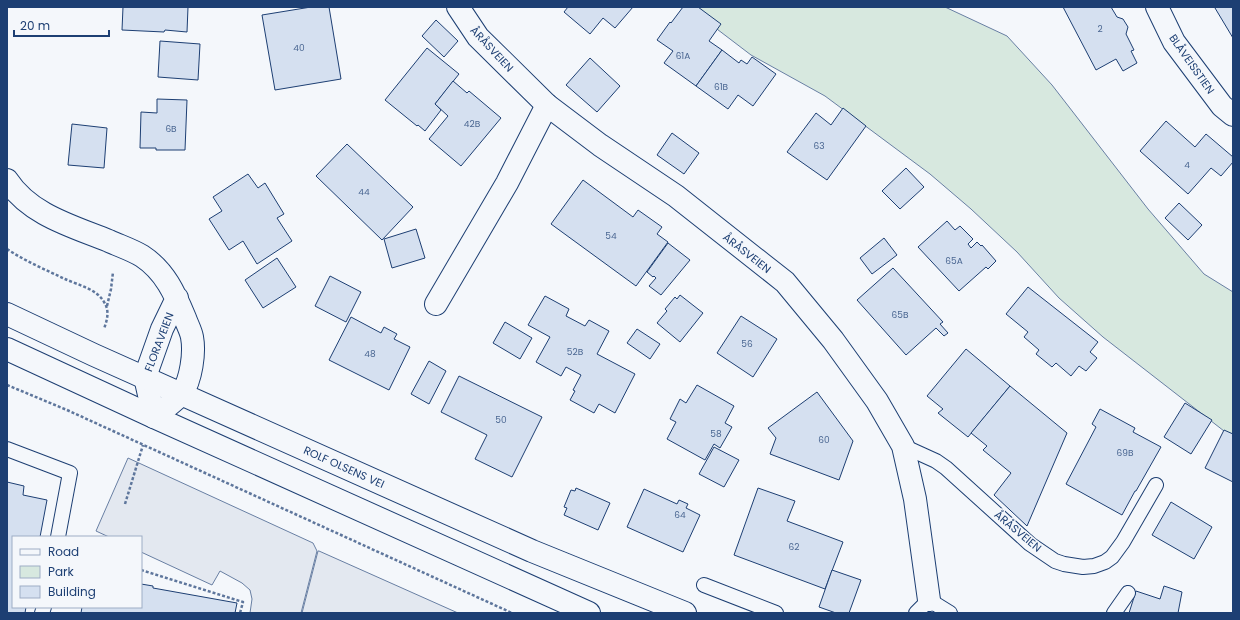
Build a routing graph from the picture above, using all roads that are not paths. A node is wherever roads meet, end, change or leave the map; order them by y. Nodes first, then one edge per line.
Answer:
1 (458, 7) edge
2 (1157, 7) edge
3 (547, 105) junction
4 (1233, 115) edge
5 (7, 180) edge
6 (176, 298) junction
7 (436, 304) dead end
8 (7, 314) edge
9 (7, 349) edge
10 (145, 377) junction
11 (182, 394) junction
12 (154, 416) junction
13 (903, 446) junction
14 (7, 449) edge
15 (1156, 485) dead end
16 (58, 536) edge
17 (704, 585) dead end
18 (1128, 593) dead end
19 (923, 607) edge
20 (589, 613) edge
21 (685, 613) edge
22 (776, 613) edge
23 (950, 613) edge
24 (1114, 613) edge

1 - 3 street, ÅRÅSVEIEN
2 - 4 street, BLÅVEISSTIEN
3 - 7 street
3 - 13 street, ÅRÅSVEIEN
5 - 6 street, FLORAVEIEN
6 - 10 street, FLORAVEIEN
6 - 11 street, FLORAVEIEN
8 - 10 street, ROLF OLSENS VEI
9 - 12 street
10 - 11 street, ROLF OLSENS VEI
10 - 12 street, FLORAVEIEN
11 - 12 street
11 - 21 street, ROLF OLSENS VEI
12 - 20 street
13 - 15 lane, ÅRÅSVEIEN
13 - 19 street, ÅRÅSVEIEN
14 - 16 lane
17 - 22 lane
18 - 24 lane
19 - 23 lane, ÅRÅSVEIEN

